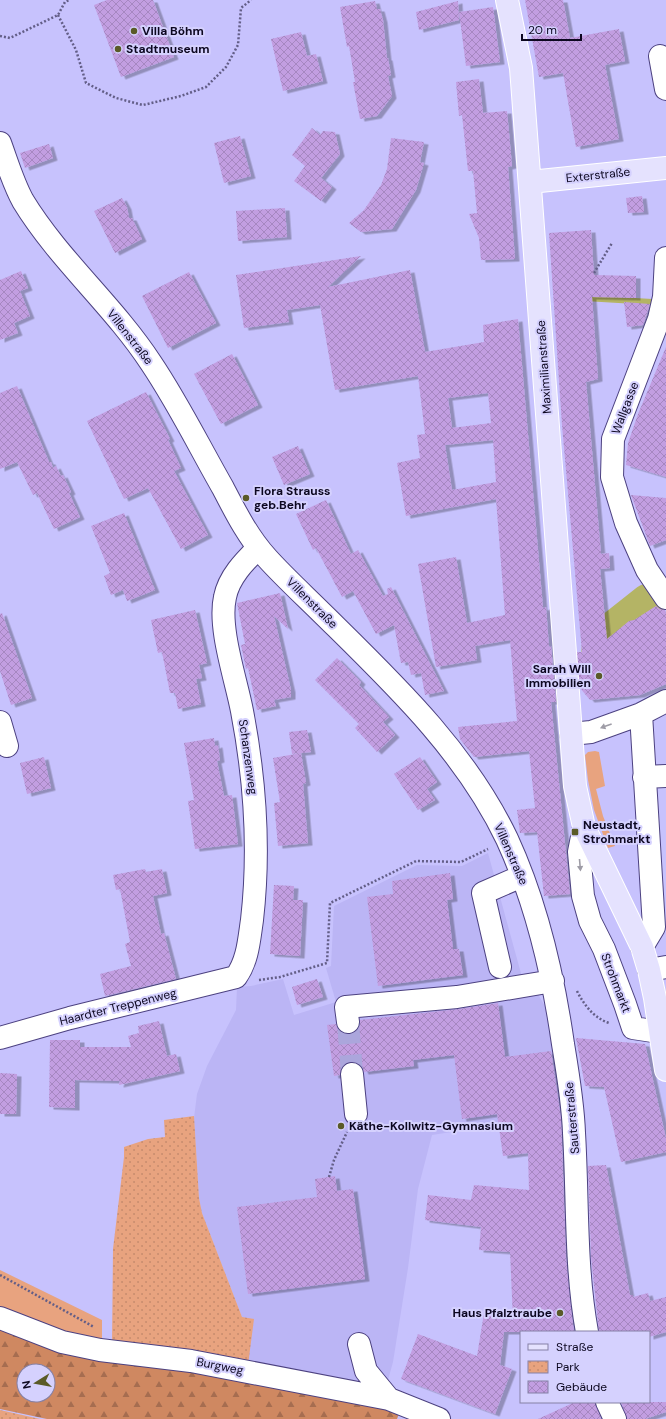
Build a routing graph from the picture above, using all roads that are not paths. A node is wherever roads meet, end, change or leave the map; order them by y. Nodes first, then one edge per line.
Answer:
1 (507, 0) edge
2 (660, 56) dead end
3 (666, 89) edge
4 (0, 143) edge
5 (666, 168) edge
6 (530, 182) junction
7 (666, 258) edge
8 (258, 548) junction
9 (666, 598) edge
10 (666, 701) edge
11 (640, 714) junction
12 (0, 722) edge
13 (571, 734) junction
14 (7, 746) dead end
15 (666, 776) edge
16 (644, 777) junction
17 (584, 826) junction
18 (522, 876) junction
19 (659, 876) edge
20 (533, 907) joint
21 (642, 947) junction
22 (500, 967) dead end
23 (657, 969) edge
24 (245, 979) joint
25 (553, 981) junction
26 (348, 1022) tunnel mouth
27 (663, 1033) edge
28 (0, 1038) edge
29 (666, 1070) edge
30 (352, 1074) tunnel mouth
31 (356, 1114) road end
32 (0, 1318) edge
33 (588, 1331) edge
34 (359, 1344) dead end
35 (389, 1398) junction
36 (608, 1403) edge
37 (439, 1419) edge
38 (615, 1419) edge

1 - 6 main road, Maximilianstraße
2 - 3 street
4 - 8 street, Villenstraße
5 - 6 main road, Exterstraße
6 - 13 main road, Maximilianstraße
7 - 9 street, Wallgasse
8 - 18 street, Villenstraße
8 - 24 street, Schanzenweg
10 - 11 street
11 -> 13 street
11 - 16 street
12 - 14 street
13 - 17 main road, Strohmarkt
15 - 16 street
16 - 19 street
17 - 21 main road, Strohmarkt
17 -> 27 street, Strohmarkt
18 - 20 street, Villenstraße
18 - 22 street
19 - 21 street
20 - 25 street, Sauterstraße
21 - 23 main road, Strohmarkt
23 - 27 main road, Strohmarkt
24 - 28 street, Haardter Treppenweg
25 - 26 street
25 - 33 street, Sauterstraße
27 - 29 main road
30 - 31 street
32 - 35 street, Burgweg
34 - 35 street
35 - 37 street, Burgweg
36 - 38 street

